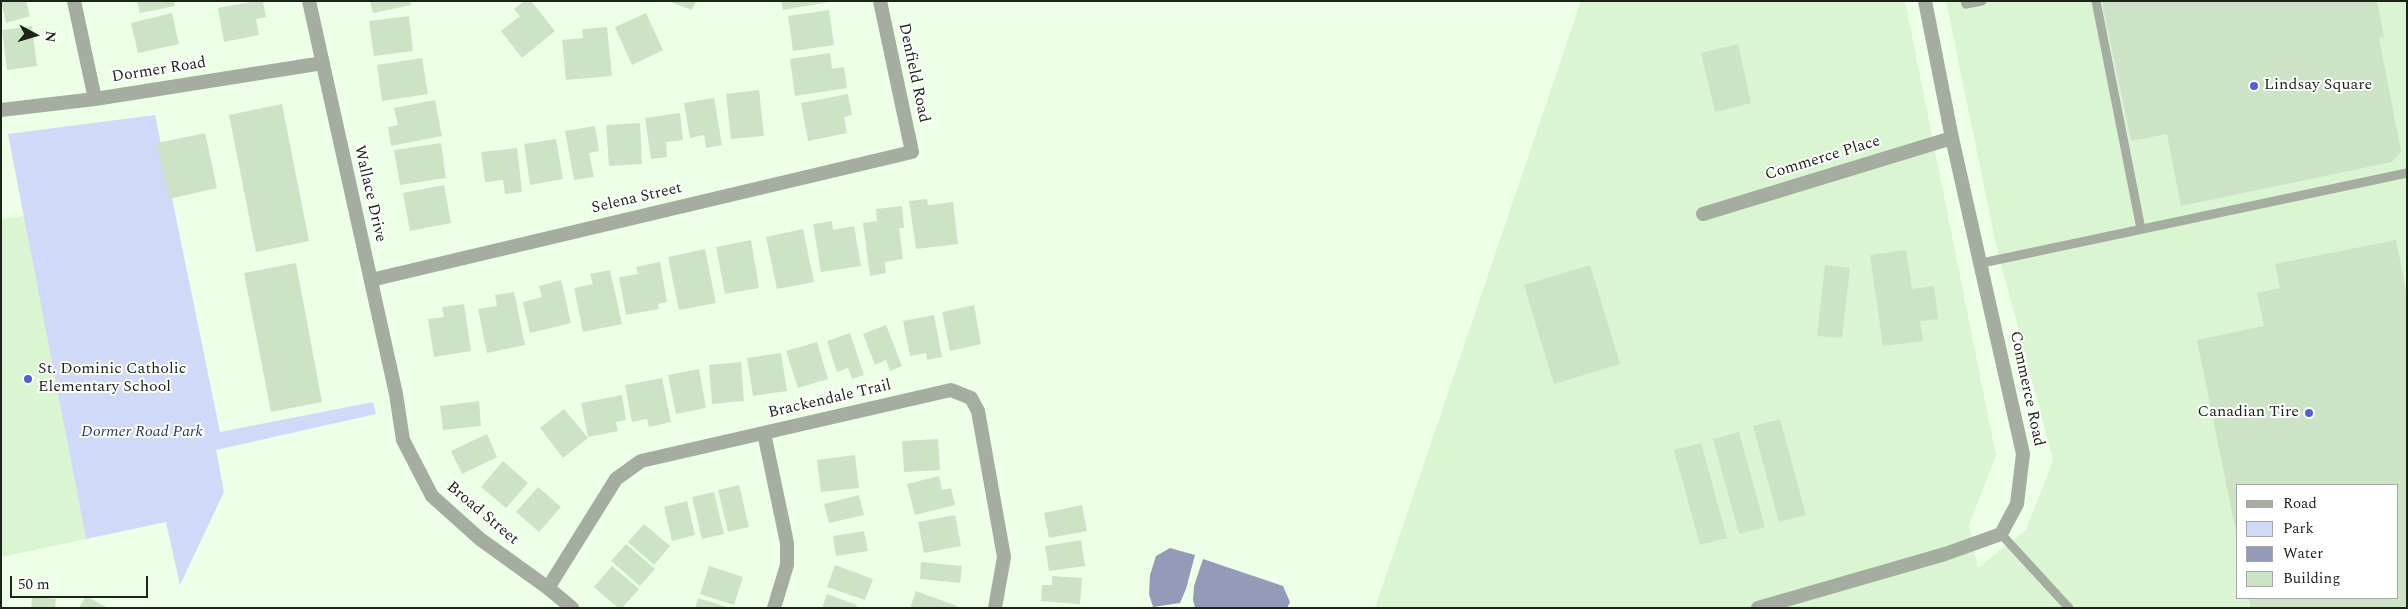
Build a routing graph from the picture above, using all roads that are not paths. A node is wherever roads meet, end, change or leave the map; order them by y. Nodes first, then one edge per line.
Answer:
1 (74, 1) edge
2 (308, 1) edge
3 (880, 1) edge
4 (1924, 1) edge
5 (1965, 1) edge
6 (1982, 1) edge
7 (2096, 1) edge
8 (322, 63) junction
9 (95, 99) junction
10 (1, 110) edge
11 (1952, 138) junction
12 (912, 152) joint
13 (2407, 173) edge
14 (1703, 214) dead end
15 (2141, 229) junction
16 (1982, 263) junction
17 (370, 280) junction
18 (396, 394) joint
19 (764, 433) junction
20 (2001, 534) junction
21 (548, 588) junction
22 (572, 608) edge
23 (774, 608) edge
24 (996, 608) edge
25 (1758, 608) edge
26 (2069, 608) edge

1 - 9 street
2 - 8 street, Wallace Drive
3 - 12 street, Denfield Road
4 - 11 street, Commerce Road
5 - 6 lane
7 - 15 lane
8 - 9 street, Dormer Road
8 - 17 street, Wallace Drive
9 - 10 street, Dormer Road
11 - 14 street, Commerce Place
11 - 16 street, Commerce Road
12 - 17 street, Selena Street
13 - 15 lane
15 - 16 lane
16 - 20 street, Commerce Road
17 - 18 street, Wallace Drive
18 - 21 street, Broad Street
19 - 21 street, Brackendale Trail
19 - 23 street
19 - 24 street, Brackendale Trail
20 - 25 street
20 - 26 lane
21 - 22 street, Broad Street

